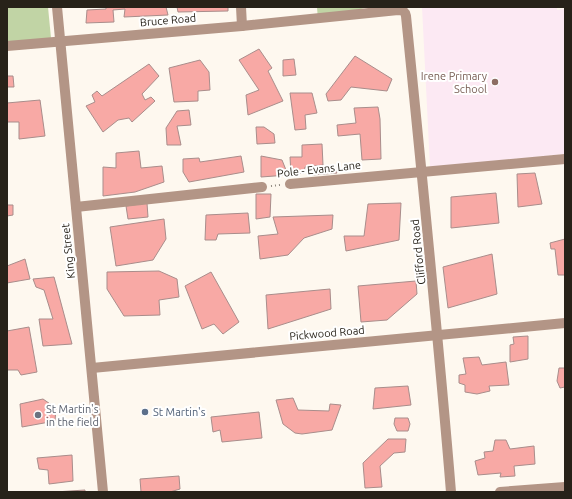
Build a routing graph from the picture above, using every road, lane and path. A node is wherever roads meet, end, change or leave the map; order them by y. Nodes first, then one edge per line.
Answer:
1 (57, 7) edge
2 (241, 7) edge
3 (403, 10) joint
4 (242, 26) junction
5 (60, 41) junction
6 (7, 46) edge
7 (565, 159) edge
8 (422, 171) junction
9 (290, 184) joint
10 (262, 187) joint
11 (76, 207) junction
12 (565, 323) edge
13 (438, 335) junction
14 (92, 368) junction
15 (565, 487) edge
16 (103, 492) edge
17 (451, 492) edge
18 (500, 492) edge

1 - 5 street, King Street
2 - 4 street
3 - 4 street, Bruce Road
3 - 8 street, Clifford Road
4 - 5 street, Bruce Road
5 - 6 street, Bruce Road
5 - 11 street, King Street
7 - 8 street, Pole - Evans Lane
8 - 9 street, Pole - Evans Lane
8 - 13 street, Clifford Road
9 - 10 path, Pole - Evans Lane
10 - 11 street
11 - 14 street, King Street
12 - 13 street, Pickwood Road
13 - 14 street, Pickwood Road
13 - 17 street, Clifford Road
14 - 16 street, King Street
15 - 18 street

